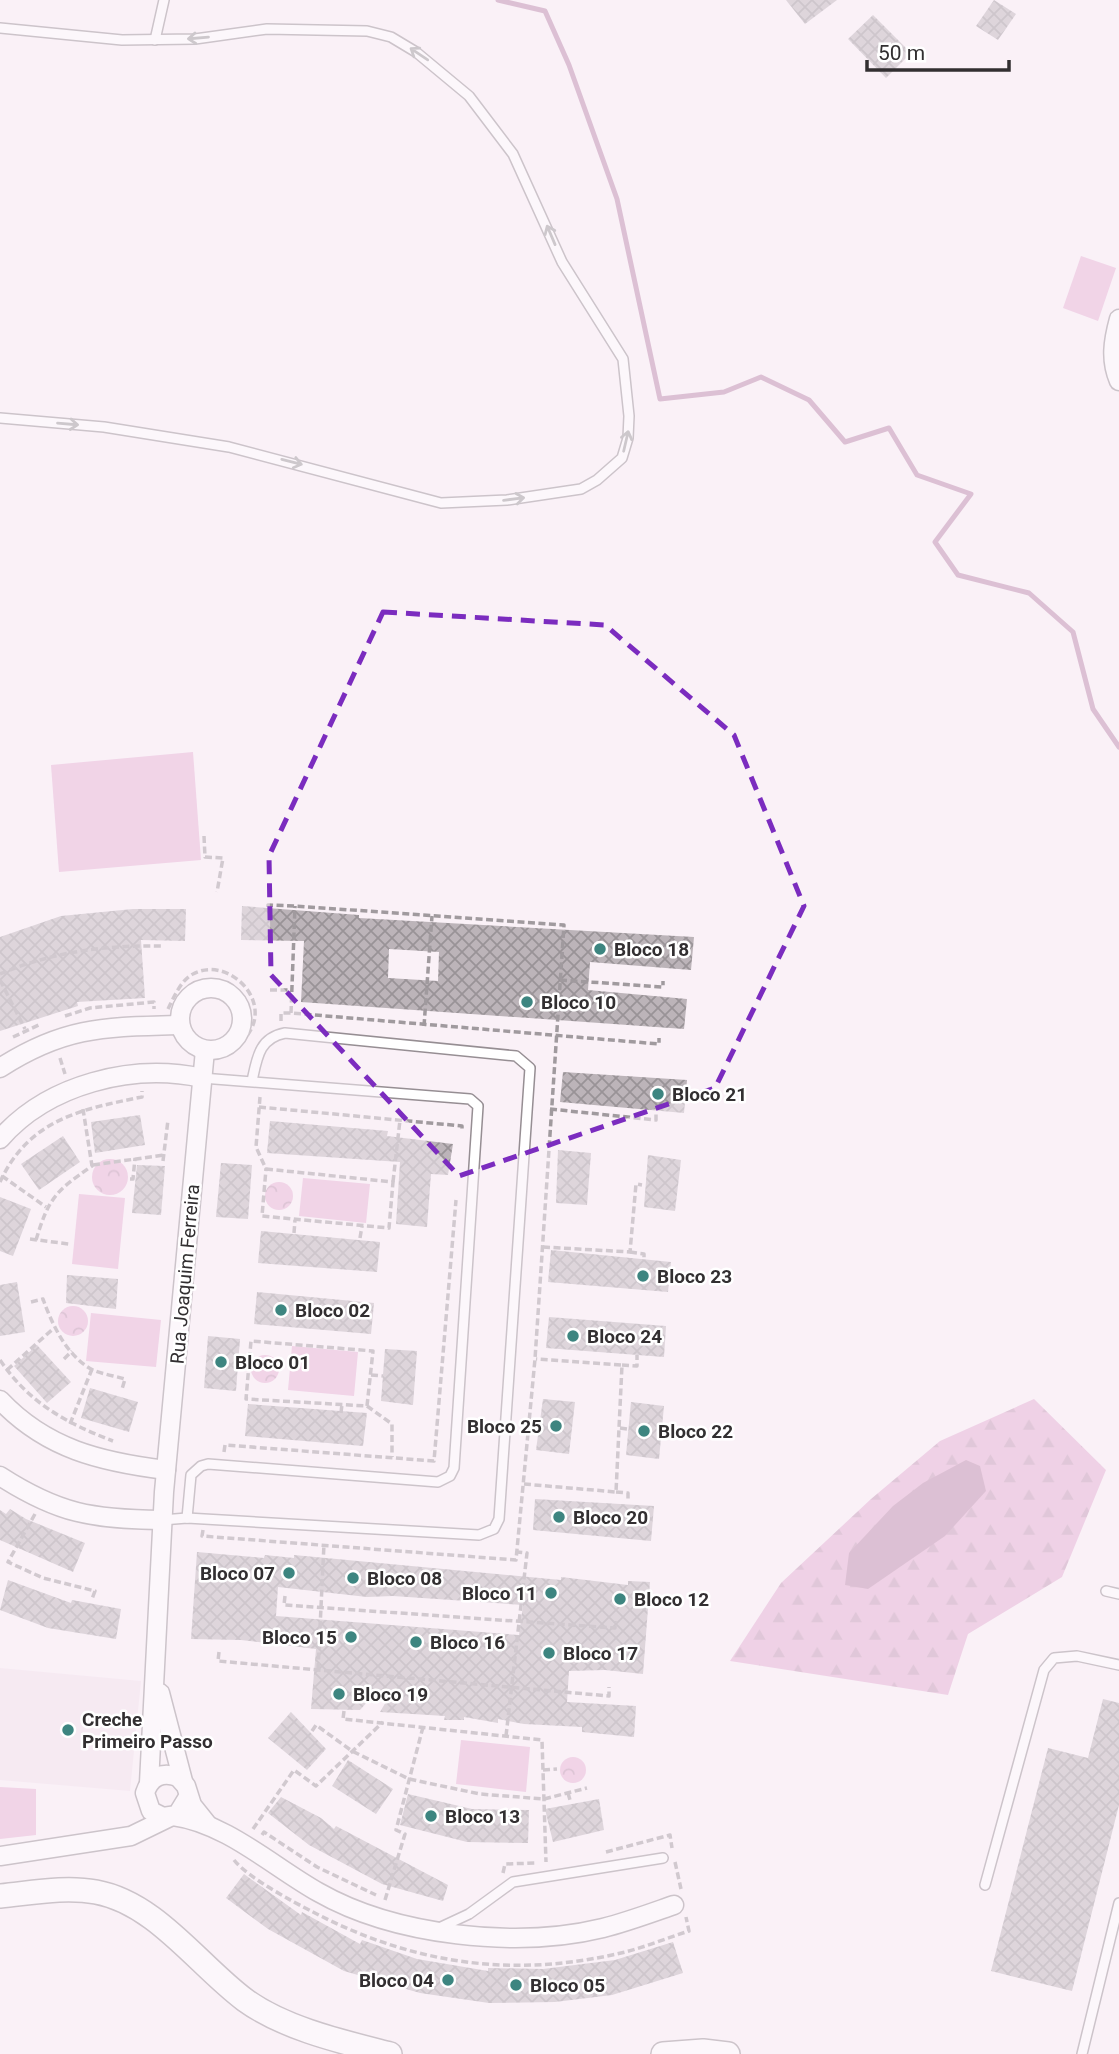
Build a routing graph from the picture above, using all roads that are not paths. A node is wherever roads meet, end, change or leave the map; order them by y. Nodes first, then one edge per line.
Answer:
1 (164, 0) edge
2 (0, 28) edge
3 (155, 40) junction
4 (1119, 319) edge
5 (1119, 381) edge
6 (0, 418) edge
7 (180, 1025) junction
8 (209, 1057) junction
9 (0, 1068) edge
10 (202, 1078) junction
11 (252, 1081) junction
12 (0, 1139) edge
13 (0, 1400) edge
14 (166, 1470) junction
15 (0, 1476) edge
16 (187, 1518) junction
17 (162, 1520) junction
18 (1107, 1591) dead end
19 (1119, 1594) edge
20 (1119, 1665) edge
21 (156, 1679) junction
22 (149, 1783) junction
23 (186, 1789) junction
24 (146, 1803) junction
25 (171, 1816) junction
26 (208, 1825) junction
27 (131, 1836) junction
28 (0, 1856) edge
29 (663, 1858) dead end
30 (985, 1885) dead end
31 (0, 1896) edge
32 (680, 1903) road end
33 (1119, 1903) edge
34 (435, 1930) junction
35 (360, 2050) edge
36 (390, 2054) edge
37 (663, 2054) edge
38 (728, 2054) edge
39 (1082, 2054) edge

1 - 3 lane
2 - 3 lane
6 -> 3 lane
4 - 5 street
7 - 8 street
7 - 8 street
7 - 9 street
8 - 10 street, Rua Joaquim Ferreira
10 - 11 lane
10 - 12 street
10 - 14 street, Rua Joaquim Ferreira
11 - 16 lane
11 - 16 lane
13 - 14 street
14 - 17 street, Rua Joaquim Ferreira
15 - 17 street
16 - 17 lane
17 - 21 street, Rua Joaquim Ferreira
18 - 19 lane
20 - 30 lane
21 - 22 street, Rua Joaquim Ferreira
21 - 23 street, Rua Joaquim Ferreira
22 - 23 street
22 - 24 street, Rua Joaquim Ferreira
23 - 25 street
23 - 26 street, Rua Joaquim Ferreira
24 - 25 street, Rua Joaquim Ferreira
24 - 27 street, Rua Joaquim Ferreira
25 - 26 street, Rua Joaquim Ferreira
25 - 27 street
26 - 34 street, Rua Joaquim Ferreira
27 - 28 street
29 - 34 lane
31 - 35 street
32 - 34 street, Rua Joaquim Ferreira
33 - 39 lane
35 - 36 street
37 - 38 street

